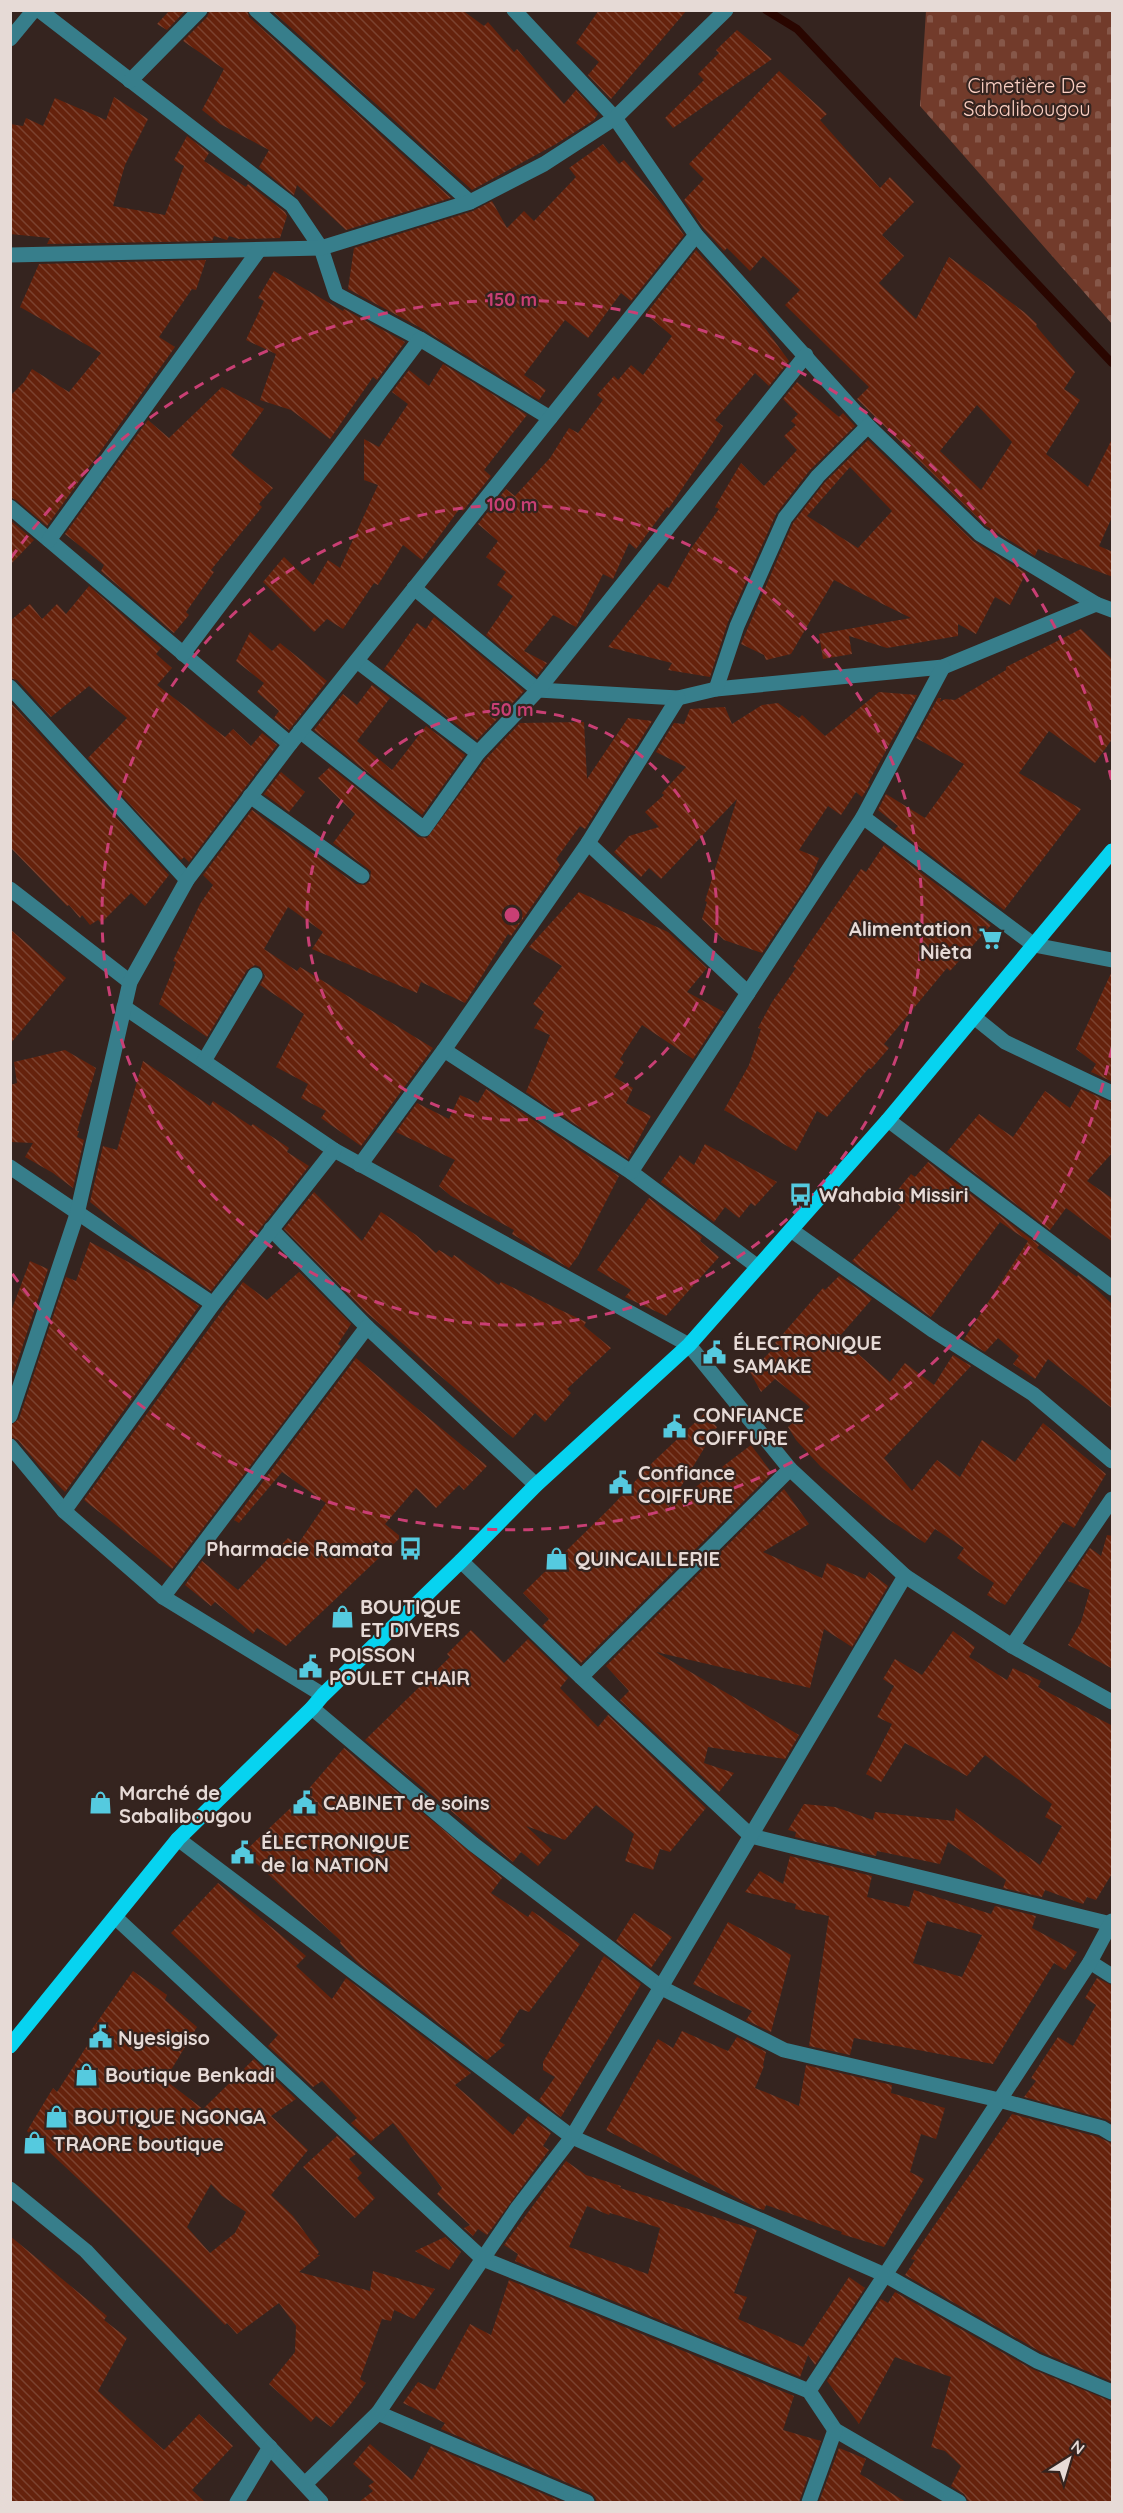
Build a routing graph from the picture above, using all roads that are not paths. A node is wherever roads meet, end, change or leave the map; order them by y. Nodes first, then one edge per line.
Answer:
1 (34, 10) edge
2 (39, 10) edge
3 (200, 10) edge
4 (256, 10) edge
5 (514, 10) edge
6 (726, 10) edge
7 (10, 39) edge
8 (130, 81) junction
9 (615, 118) junction
10 (470, 202) junction
11 (696, 235) junction
12 (321, 248) junction
13 (259, 250) junction
14 (11, 256) edge
15 (420, 339) junction
16 (806, 355) junction
17 (550, 418) junction
18 (868, 426) junction
19 (10, 507) edge
20 (48, 540) junction
21 (414, 588) junction
22 (1096, 604) junction
23 (1113, 610) edge
24 (183, 654) junction
25 (357, 660) junction
26 (943, 667) junction
27 (10, 687) edge
28 (716, 689) junction
29 (538, 690) junction
30 (678, 698) junction
31 (300, 731) junction
32 (290, 744) junction
33 (478, 753) junction
34 (250, 796) junction
35 (863, 817) junction
36 (588, 843) junction
37 (1113, 851) edge
38 (362, 876) dead end
39 (187, 880) junction
40 (10, 889) edge
41 (1035, 945) junction
42 (1113, 960) edge
43 (255, 975) dead end
44 (130, 982) junction
45 (748, 993) junction
46 (124, 1007) junction
47 (974, 1017) junction
48 (444, 1050) junction
49 (204, 1061) junction
50 (1113, 1094) edge
51 (888, 1120) junction
52 (334, 1150) junction
53 (360, 1164) junction
54 (10, 1167) edge
55 (631, 1172) junction
56 (77, 1214) junction
57 (271, 1229) junction
58 (791, 1230) junction
59 (758, 1267) junction
60 (1113, 1288) edge
61 (213, 1304) junction
62 (367, 1327) junction
63 (689, 1345) junction
64 (12, 1409) edge
65 (10, 1446) edge
66 (1113, 1461) edge
67 (790, 1469) junction
68 (536, 1485) junction
69 (1113, 1498) edge
70 (64, 1510) junction
71 (1107, 1515) edge
72 (462, 1561) junction
73 (905, 1576) junction
74 (163, 1597) junction
75 (1011, 1646) junction
76 (581, 1677) junction
77 (323, 1695) junction
78 (1113, 1702) edge
79 (312, 1708) junction
80 (751, 1836) junction
81 (178, 1839) junction
82 (115, 1917) junction
83 (1112, 1922) edge
84 (1090, 1962) junction
85 (1113, 1976) edge
86 (662, 1988) junction
87 (10, 2046) edge
88 (999, 2100) junction
89 (1113, 2134) edge
90 (572, 2137) junction
91 (10, 2189) edge
92 (483, 2259) junction
93 (885, 2275) junction
94 (809, 2391) junction
95 (1113, 2392) edge
96 (378, 2413) junction
97 (835, 2430) junction
98 (270, 2447) junction
99 (305, 2484) junction
100 (237, 2502) edge
101 (321, 2502) edge
102 (587, 2502) edge
103 (809, 2502) edge
104 (959, 2502) edge

1 - 7 street
2 - 8 street
3 - 8 street
4 - 10 street
5 - 9 street
6 - 9 street
8 - 12 street
9 - 10 street
9 - 11 street
10 - 12 street
11 - 16 street
11 - 17 street
12 - 13 street
12 - 15 street
13 - 14 street
13 - 20 street
15 - 17 street
15 - 24 street
16 - 18 street
16 - 29 street
17 - 21 street
18 - 22 street
18 - 28 street
19 - 20 street
20 - 24 street
21 - 25 street
21 - 29 street
22 - 23 street
22 - 26 street
24 - 32 street
25 - 31 street
25 - 33 street
26 - 28 street
26 - 35 street
27 - 39 street
28 - 30 street
29 - 30 street
29 - 33 street
30 - 36 street
31 - 32 street
31 - 33 street
32 - 34 street
34 - 38 street
34 - 39 street
35 - 41 street
35 - 45 street
36 - 45 street
36 - 48 street
37 - 41 main road
39 - 44 street
40 - 44 street
41 - 42 street
41 - 47 main road
43 - 49 street
44 - 46 street
45 - 55 street
46 - 49 street
46 - 56 street
47 - 50 street
47 - 51 main road
48 - 53 street
48 - 55 street
49 - 52 street
51 - 58 main road
51 - 60 street
52 - 53 street
52 - 57 street
53 - 63 street
54 - 56 street
55 - 59 street
56 - 61 street
56 - 64 street
57 - 61 street
57 - 62 street
58 - 59 main road
58 - 66 street
59 - 63 main road
61 - 70 street
62 - 68 street
62 - 74 street
63 - 67 street
63 - 68 main road
65 - 70 street
67 - 73 street
67 - 76 street
68 - 72 main road
69 - 71 street
70 - 74 street
71 - 75 street
72 - 76 street
72 - 77 main road
73 - 75 street
73 - 80 street
74 - 77 street
75 - 78 street
76 - 80 street
77 - 79 main road
79 - 81 main road
79 - 86 street
80 - 83 street
80 - 86 street
81 - 82 main road
81 - 90 street
82 - 87 main road
82 - 92 street
83 - 84 street
84 - 85 street
84 - 88 street
86 - 88 street
86 - 90 street
88 - 89 street
88 - 93 street
90 - 92 street
90 - 93 street
91 - 98 street
92 - 94 street
92 - 96 street
93 - 94 street
93 - 95 street
94 - 97 street
96 - 99 street
96 - 102 street
97 - 103 street
97 - 104 street
98 - 99 street
98 - 100 street
99 - 101 street

